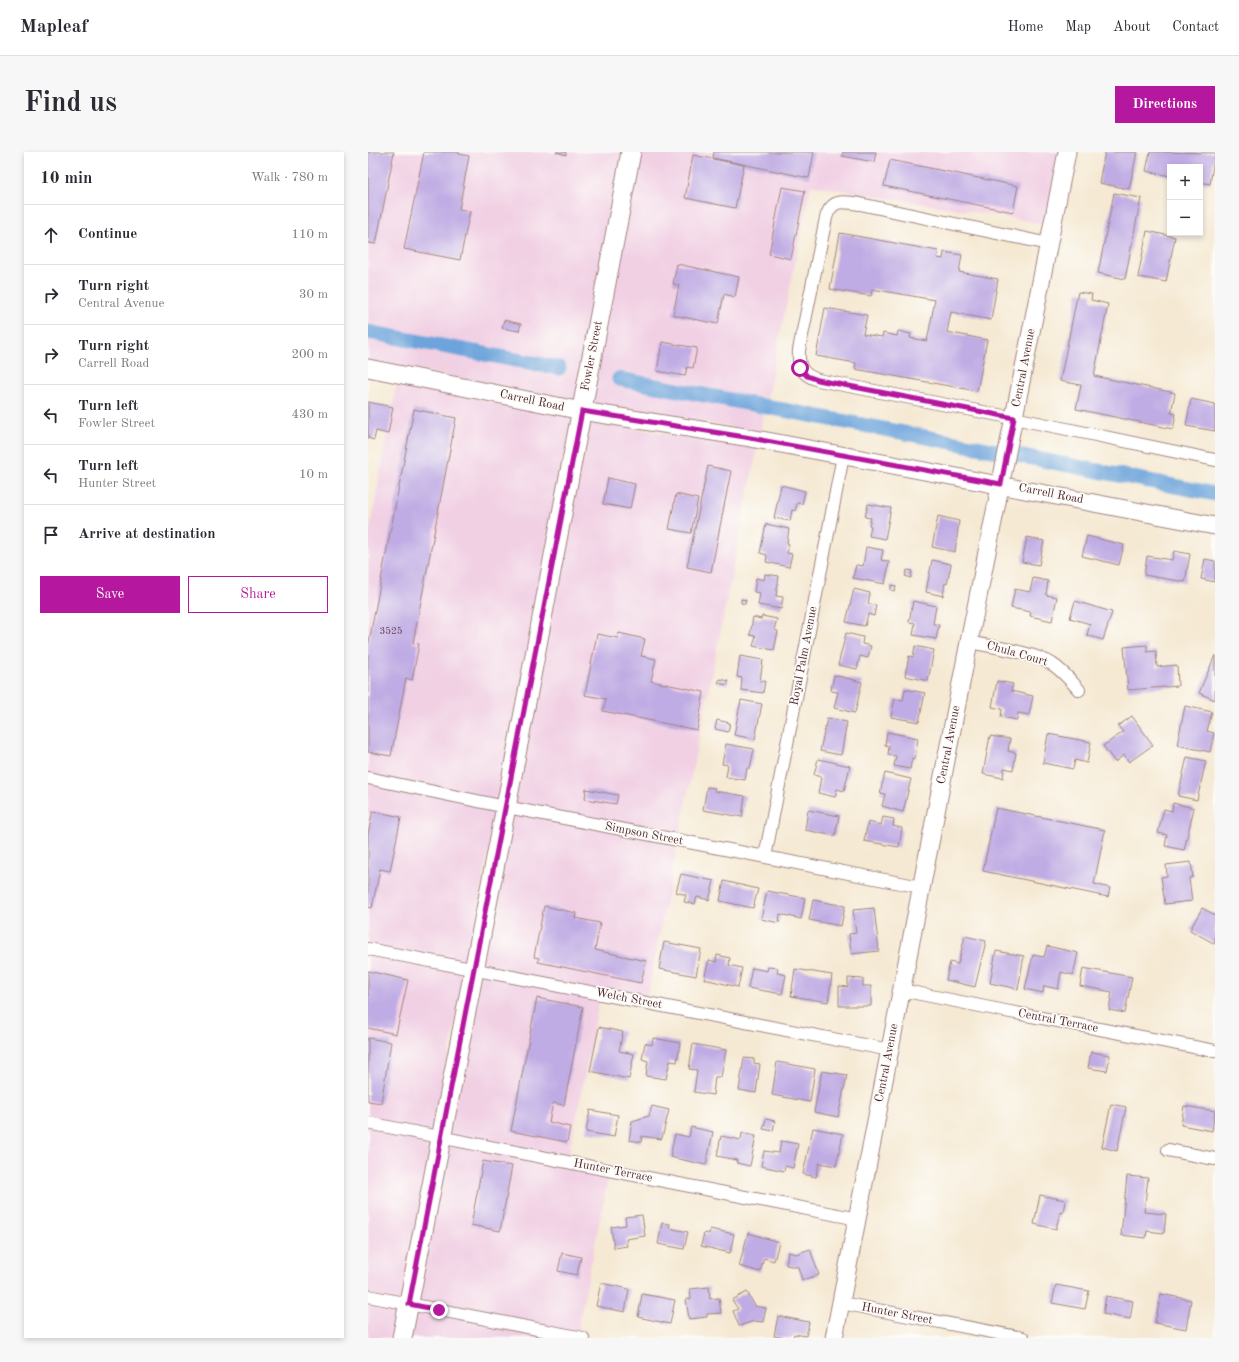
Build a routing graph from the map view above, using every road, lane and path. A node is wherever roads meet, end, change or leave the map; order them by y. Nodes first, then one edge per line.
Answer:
1 (631, 152) edge
2 (1067, 152) edge
3 (1049, 244) junction
4 (368, 368) edge
5 (582, 411) junction
6 (1014, 418) junction
7 (843, 456) junction
8 (1215, 460) edge
9 (1002, 478) junction
10 (1215, 526) edge
11 (969, 642) junction
12 (1079, 690) dead end
13 (368, 778) edge
14 (506, 807) junction
15 (765, 857) junction
16 (921, 887) junction
17 (368, 948) edge
18 (474, 969) junction
19 (901, 990) junction
20 (890, 1050) junction
21 (1215, 1051) edge
22 (368, 1123) edge
23 (440, 1137) junction
24 (1168, 1150) dead end
25 (1215, 1159) edge
26 (858, 1219) junction
27 (368, 1296) edge
28 (841, 1303) junction
29 (409, 1304) junction
30 (402, 1338) edge
31 (583, 1338) edge
32 (834, 1338) edge
33 (1024, 1338) edge

1 - 5 main road, Fowler Street
2 - 3 street, Central Avenue
3 - 6 street, Central Avenue
3 - 6 street
4 - 5 street, Carrell Road
5 - 7 street, Carrell Road
5 - 14 main road, Fowler Street
6 - 8 street
6 - 9 street, Central Avenue
7 - 9 street, Carrell Road
7 - 15 street, Royal Palm Avenue
9 - 10 street, Carrell Road
9 - 11 street, Central Avenue
11 - 12 street, Chula Court
11 - 16 street, Central Avenue
13 - 14 street, Simpson Street
14 - 15 street, Simpson Street
14 - 18 main road, Fowler Street
15 - 16 street, Simpson Street
16 - 19 street, Central Avenue
17 - 18 street, Welch Street
18 - 20 street, Welch Street
18 - 23 main road, Fowler Street
19 - 20 street, Central Avenue
19 - 21 street, Central Terrace
20 - 26 street, Central Avenue
22 - 23 street, Hunter Terrace
23 - 26 street, Hunter Terrace
23 - 29 main road, Fowler Street
24 - 25 street
26 - 28 street, Central Avenue
27 - 29 street
28 - 32 street, Central Avenue
28 - 33 street, Hunter Street
29 - 30 main road, Fowler Street
29 - 31 street

